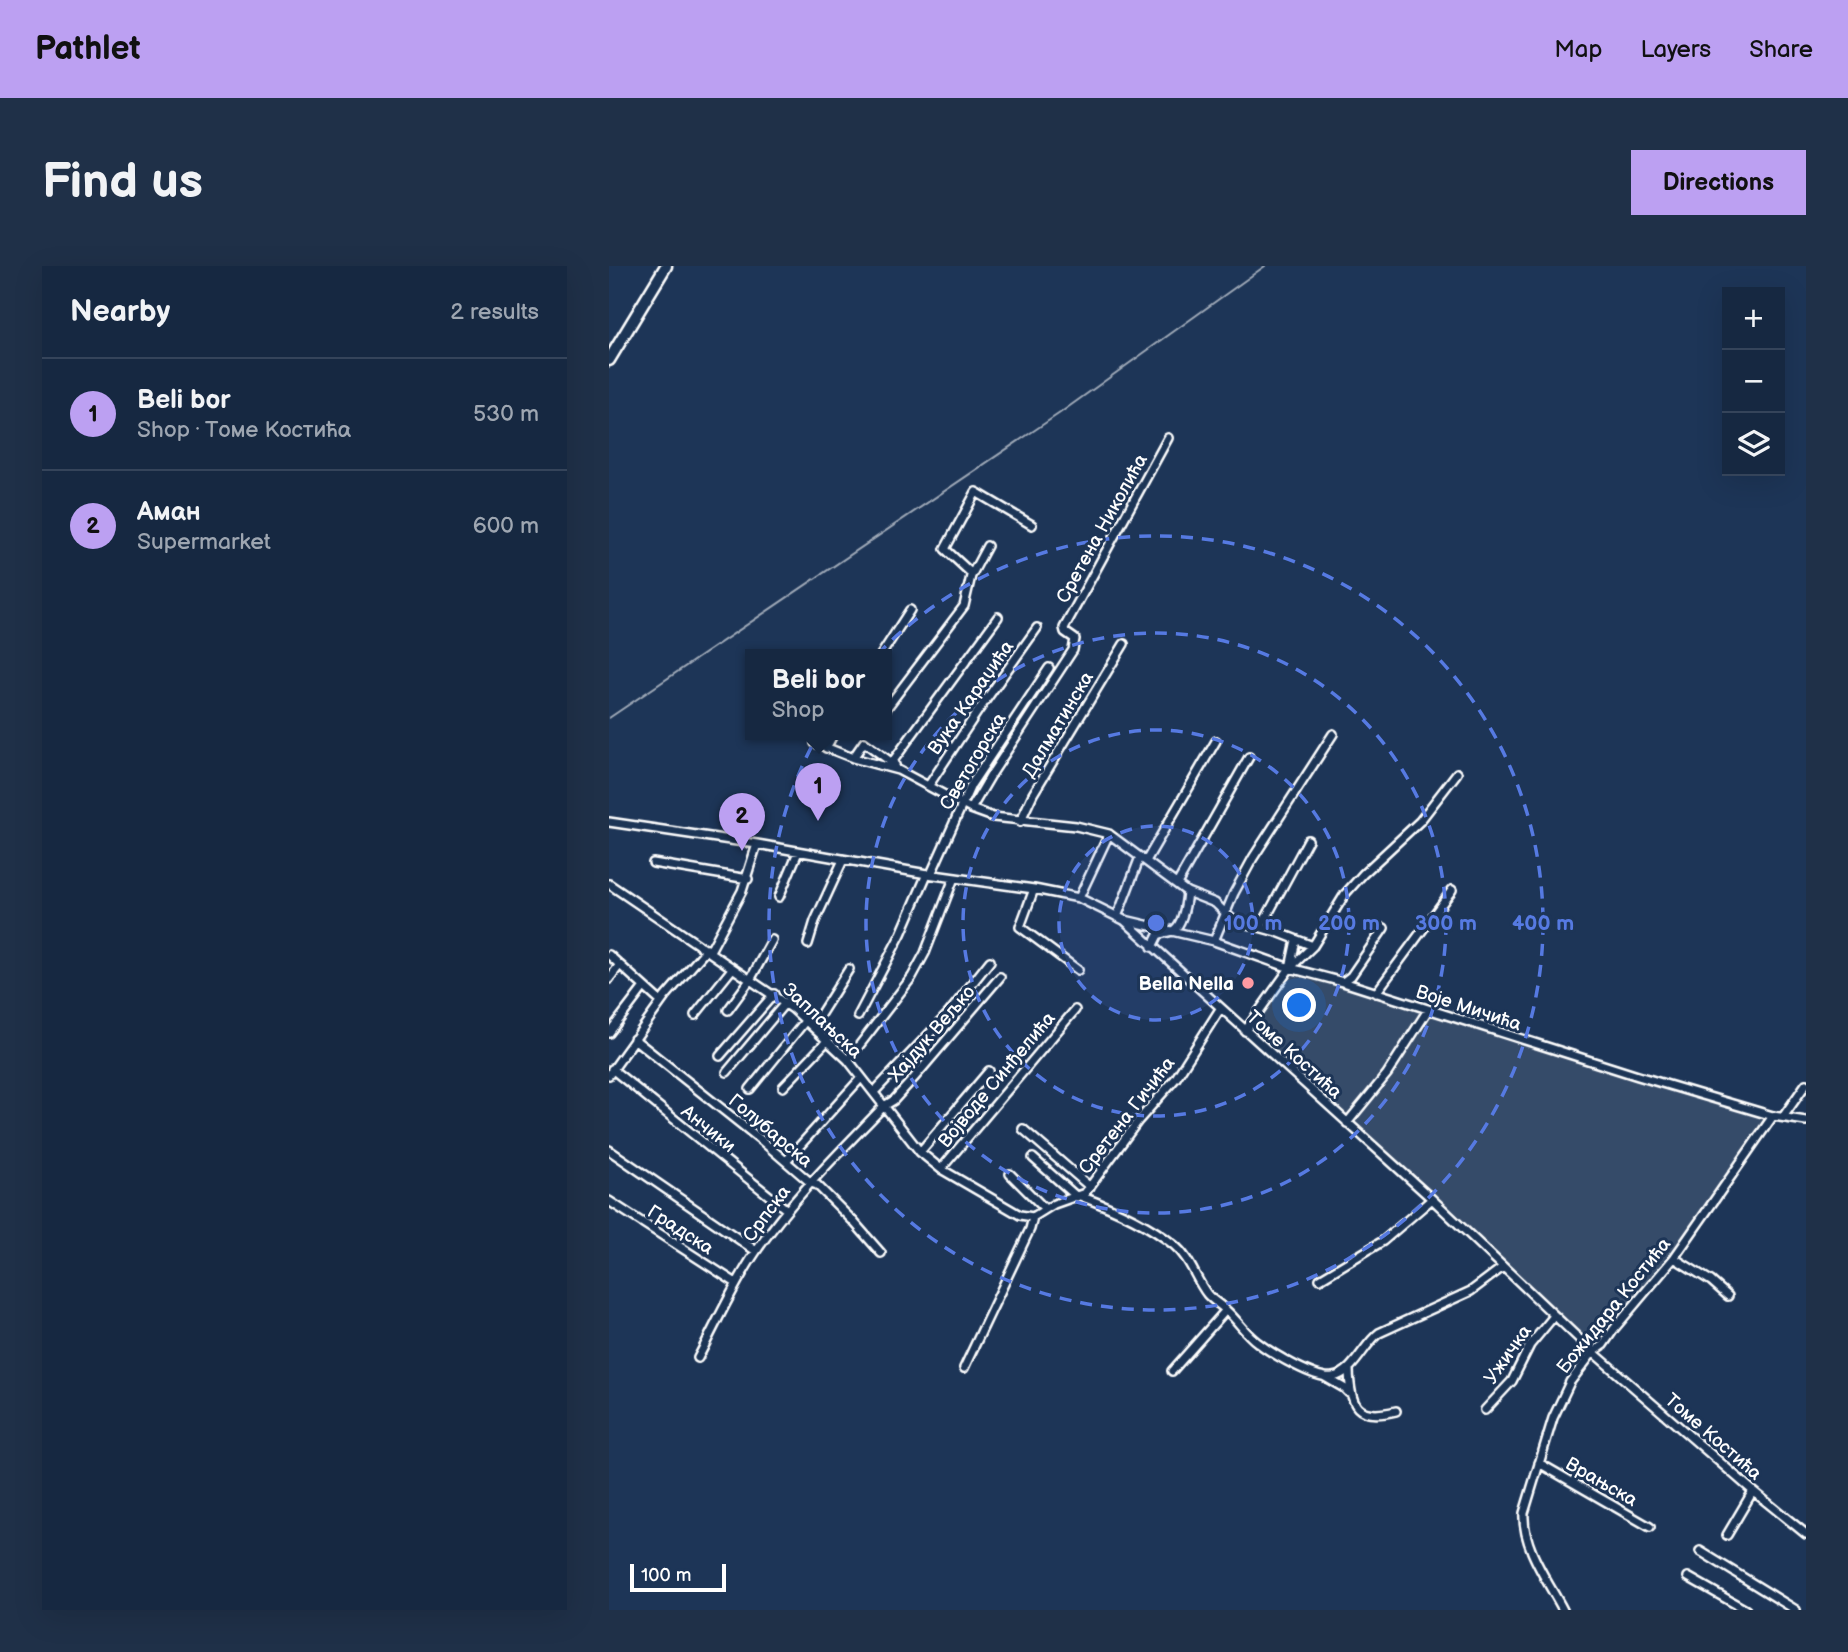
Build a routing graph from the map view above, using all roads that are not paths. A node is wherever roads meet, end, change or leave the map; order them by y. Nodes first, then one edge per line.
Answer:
1 (666, 266) edge
2 (609, 360) edge
3 (1168, 438) dead end
4 (1032, 525) dead end
5 (987, 546) dead end
6 (972, 574) junction
7 (910, 610) dead end
8 (997, 617) dead end
9 (1037, 628) dead end
10 (1124, 644) dead end
11 (885, 649) edge
12 (1049, 668) dead end
13 (892, 701) edge
14 (1333, 734) dead end
15 (830, 740) edge
16 (865, 740) edge
17 (868, 740) edge
18 (1216, 741) dead end
19 (815, 743) dead end
20 (826, 748) junction
21 (1249, 757) dead end
22 (853, 758) junction
23 (893, 761) junction
24 (898, 770) junction
25 (1457, 773) dead end
26 (929, 785) junction
27 (961, 804) junction
28 (971, 809) junction
29 (1020, 821) junction
30 (609, 822) edge
31 (1109, 834) junction
32 (1308, 840) dead end
33 (757, 844) junction
34 (798, 852) junction
35 (1143, 859) junction
36 (843, 860) junction
37 (653, 863) dead end
38 (929, 874) junction
39 (954, 878) junction
40 (748, 879) junction
41 (609, 884) edge
42 (1177, 884) junction
43 (1034, 889) junction
44 (1452, 890) dead end
45 (1187, 892) junction
46 (779, 897) dead end
47 (1079, 898) junction
48 (1226, 914) junction
49 (1121, 918) junction
50 (1261, 927) junction
51 (1384, 928) dead end
52 (1174, 930) junction
53 (772, 940) dead end
54 (1296, 940) junction
55 (1214, 941) junction
56 (808, 944) dead end
57 (1313, 946) junction
58 (1152, 947) junction
59 (708, 950) junction
60 (609, 956) edge
61 (990, 961) dead end
62 (619, 965) junction
63 (1290, 968) junction
64 (732, 969) junction
65 (849, 969) dead end
66 (1077, 970) dead end
67 (1000, 977) dead end
68 (609, 979) edge
69 (750, 980) junction
70 (1343, 982) junction
71 (645, 987) junction
72 (1376, 993) junction
73 (774, 994) junction
74 (661, 1002) junction
75 (786, 1002) junction
76 (1220, 1009) junction
77 (728, 1010) dead end
78 (1076, 1010) dead end
79 (1428, 1010) junction
80 (695, 1014) dead end
81 (858, 1016) dead end
82 (810, 1023) junction
83 (1245, 1031) junction
84 (609, 1033) edge
85 (634, 1039) junction
86 (828, 1040) junction
87 (720, 1056) dead end
88 (848, 1060) junction
89 (989, 1071) dead end
90 (611, 1072) edge
91 (727, 1072) dead end
92 (861, 1078) junction
93 (1806, 1084) edge
94 (783, 1087) dead end
95 (750, 1088) dead end
96 (874, 1093) junction
97 (884, 1106) junction
98 (1773, 1116) junction
99 (1783, 1117) junction
100 (1806, 1121) edge
101 (1347, 1123) junction
102 (1023, 1129) dead end
103 (609, 1150) edge
104 (920, 1152) junction
105 (1033, 1158) dead end
106 (786, 1161) junction
107 (941, 1169) junction
108 (1010, 1174) dead end
109 (811, 1183) junction
110 (1090, 1187) junction
111 (1078, 1196) junction
112 (1431, 1199) junction
113 (609, 1201) edge
114 (1045, 1209) junction
115 (787, 1210) junction
116 (1033, 1217) junction
117 (756, 1251) junction
118 (881, 1252) dead end
119 (1674, 1258) junction
120 (1503, 1267) junction
121 (1320, 1279) dead end
122 (736, 1283) junction
123 (1728, 1296) dead end
124 (1226, 1310) junction
125 (1554, 1316) junction
126 (1593, 1352) junction
127 (698, 1358) dead end
128 (964, 1368) dead end
129 (1349, 1369) junction
130 (1172, 1371) dead end
131 (1325, 1377) junction
132 (1349, 1394) junction
133 (1485, 1410) dead end
134 (1396, 1411) dead end
135 (1539, 1463) junction
136 (1753, 1491) junction
137 (1650, 1527) dead end
138 (1806, 1534) edge
139 (1727, 1535) dead end
140 (1700, 1551) dead end
141 (1688, 1577) dead end
142 (1563, 1610) edge
143 (1746, 1610) edge
144 (1796, 1610) edge

1 - 2 main road
3 - 28 street, Сретена Николића
4 - 6 street
5 - 6 street
6 - 13 street
7 - 11 street
8 - 23 street
9 - 26 street, Вука Караџића
10 - 29 street, Далматинска
12 - 27 street, Светогорска
14 - 48 street
15 - 20 street
16 - 22 street
17 - 23 street
18 - 35 street
19 - 20 street
20 - 22 street
21 - 42 street
22 - 24 street
23 - 24 street
24 - 26 street
25 - 57 street
26 - 27 street
27 - 28 street
27 - 38 street, Светогорска
28 - 29 street
29 - 31 street
30 - 33 street, Томе Костића
31 - 35 street
31 - 47 street
32 - 50 street
33 - 34 street, Томе Костића
33 - 40 street
34 - 36 street, Томе Костића
34 - 46 street
35 - 42 street
35 - 49 street
36 - 38 street, Томе Костића
36 - 56 street
37 - 40 street
38 - 39 street, Томе Костића
38 - 81 street, Светогорска
39 - 43 street, Томе Костића
39 - 88 street
40 - 59 street
41 - 59 street, Заплањска
42 - 45 street
43 - 47 street, Томе Костића
43 - 66 street
44 - 72 street
45 - 48 street
45 - 52 street
47 - 49 street, Томе Костића
48 - 50 street
48 - 55 street
49 - 52 street, Воје Мичића
49 - 58 street, Томе Костића
50 - 54 street
51 - 70 street
52 - 55 street, Воје Мичића
52 - 58 street
53 - 69 street
54 - 57 street
54 - 63 street
55 - 63 street, Воје Мичића
57 - 63 street
58 - 76 street, Томе Костића
59 - 64 street, Заплањска
59 - 74 street
60 - 62 street
61 - 96 street
62 - 68 street
62 - 71 street
63 - 70 street, Воје Мичића
63 - 83 street
64 - 69 street, Заплањска
64 - 80 street
65 - 82 street
67 - 97 street, Хајдук Вељко
69 - 73 street, Заплањска
69 - 77 street
70 - 72 street, Воје Мичића
71 - 74 street
71 - 84 street
72 - 79 street, Воје Мичића
73 - 75 street, Заплањска
73 - 87 street
74 - 85 street
75 - 82 street, Заплањска
75 - 91 street
76 - 83 street, Томе Костића
76 - 110 street, Сретена Гичића
78 - 107 street, Војводе Синђелића
79 - 98 street, Воје Мичића
79 - 101 street
82 - 86 street, Заплањска
82 - 95 street
83 - 101 street, Томе Костића
85 - 90 street
85 - 106 street, Голубарска
86 - 88 street, Заплањска
86 - 94 street
88 - 92 street, Заплањска
89 - 104 street
90 - 115 street, Анчики
92 - 96 street, Заплањска
92 - 106 street
93 - 99 street
96 - 97 street, Заплањска
97 - 104 street, Заплањска
97 - 109 street, Српска
98 - 99 street, Воје Мичића
98 - 119 street, Божидара Костића
99 - 100 street, Воје Мичића
101 - 112 street, Томе Костића
102 - 110 street
103 - 117 street
104 - 107 street, Заплањска
105 - 111 street
106 - 109 street, Голубарска
107 - 116 street, Заплањска
108 - 114 street
109 - 115 street, Српска
109 - 118 street, Голубарска
110 - 111 street, Сретена Гичића
111 - 114 street, Сретена Гичића
111 - 124 street
112 - 120 street, Томе Костића
112 - 121 street
113 - 122 street, Градска
114 - 116 street, Сретена Гичића
115 - 117 street, Српска
116 - 128 street
117 - 122 street, Српска
119 - 123 street
119 - 126 street, Божидара Костића
120 - 125 street, Томе Костића
120 - 129 street
122 - 127 street, Српска
124 - 130 street
124 - 131 street
125 - 126 street, Томе Костића
125 - 133 street, Ужичка
126 - 135 street, Божидара Костића
126 - 136 street, Томе Костића
129 - 131 street
129 - 132 street
131 - 132 street
132 - 134 street
135 - 137 street, Врањска
135 - 142 street, Божидара Костића
136 - 138 street, Томе Костића
136 - 139 street
140 - 144 street
141 - 143 street

